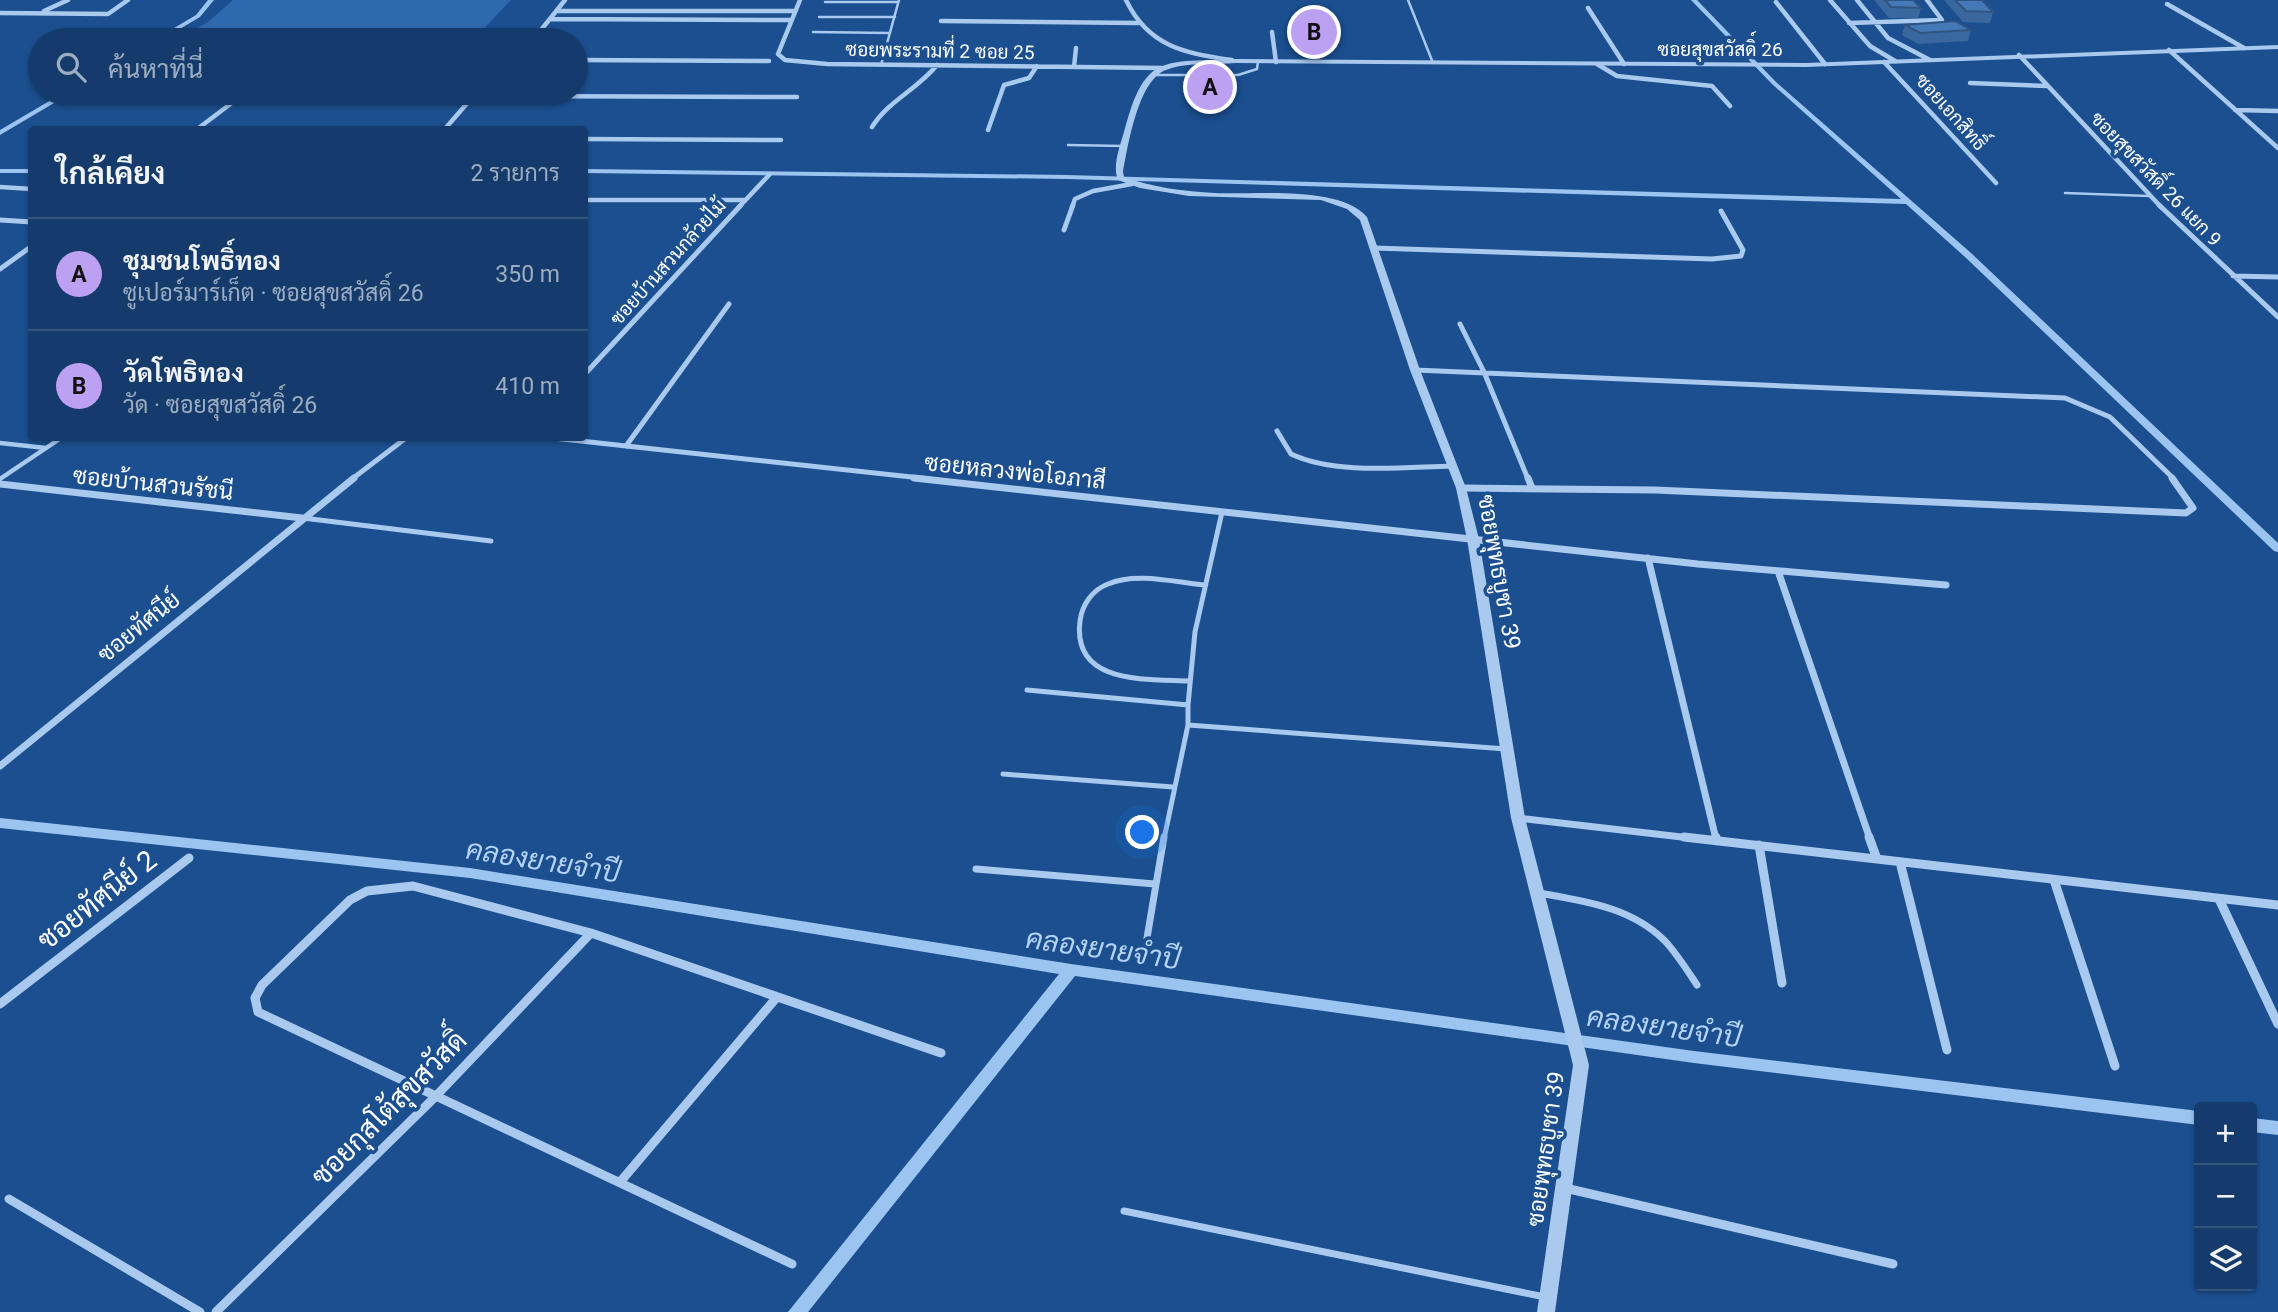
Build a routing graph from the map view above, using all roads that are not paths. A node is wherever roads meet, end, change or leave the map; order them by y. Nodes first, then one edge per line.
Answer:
1 (68, 0) edge
2 (128, 0) edge
3 (565, 0) edge
4 (800, 0) edge
5 (1126, 0) edge
6 (1408, 0) edge
7 (1830, 0) edge
8 (1857, 0) edge
9 (1927, 0) edge
10 (899, 1) edge
11 (825, 2) dead end
12 (1776, 2) dead end
13 (2167, 4) dead end
14 (1588, 8) dead end
15 (556, 11) junction
16 (683, 11) junction
17 (795, 11) junction
18 (0, 13) edge
19 (40, 13) junction
20 (819, 17) dead end
21 (895, 17) junction
22 (550, 19) junction
23 (678, 19) junction
24 (792, 20) junction
25 (941, 21) dead end
26 (1138, 23) junction
27 (1849, 23) junction
28 (1874, 23) junction
29 (543, 28) edge
30 (1272, 32) dead end
31 (813, 33) dead end
32 (890, 33) junction
33 (2278, 47) edge
34 (1076, 48) dead end
35 (2244, 48) junction
36 (2169, 50) junction
37 (2019, 55) junction
38 (588, 60) edge
39 (1930, 60) junction
40 (769, 61) dead end
41 (1236, 61) junction
42 (1258, 61) junction
43 (1895, 61) junction
44 (1276, 62) junction
45 (1884, 62) junction
46 (1433, 63) junction
47 (1597, 64) junction
48 (1624, 64) junction
49 (1825, 64) junction
50 (881, 65) junction
51 (937, 65) junction
52 (1037, 66) junction
53 (1074, 67) junction
54 (1158, 71) junction
55 (1970, 83) dead end
56 (2048, 86) junction
57 (588, 95) edge
58 (797, 97) dead end
59 (229, 105) edge
60 (466, 105) edge
61 (1730, 106) dead end
62 (2235, 110) junction
63 (2278, 111) edge
64 (201, 126) edge
65 (447, 126) edge
66 (872, 127) dead end
67 (988, 130) dead end
68 (588, 139) edge
69 (781, 140) dead end
70 (1068, 145) dead end
71 (1124, 146) junction
72 (2278, 148) edge
73 (770, 174) dead end
74 (1996, 183) dead end
75 (1132, 184) junction
76 (0, 187) edge
77 (28, 189) edge
78 (2065, 193) dead end
79 (2149, 196) junction
80 (588, 200) edge
81 (744, 200) junction
82 (1721, 211) dead end
83 (0, 220) edge
84 (28, 222) edge
85 (1064, 230) dead end
86 (1374, 248) junction
87 (28, 249) edge
88 (0, 269) edge
89 (2232, 276) junction
90 (2278, 277) edge
91 (729, 304) dead end
92 (2278, 317) edge
93 (1460, 324) dead end
94 (1415, 370) junction
95 (588, 371) edge
96 (1485, 372) junction
97 (1278, 431) dead end
98 (56, 441) edge
99 (402, 441) edge
100 (580, 441) edge
101 (0, 443) edge
102 (626, 446) junction
103 (46, 448) junction
104 (1452, 466) junction
105 (0, 479) edge
106 (0, 484) edge
107 (1461, 488) junction
108 (1532, 488) junction
109 (1222, 512) junction
110 (302, 518) junction
111 (1473, 539) junction
112 (491, 541) dead end
113 (1648, 558) junction
114 (1778, 571) junction
115 (1204, 585) junction
116 (1946, 585) dead end
117 (1188, 681) junction
118 (1027, 690) dead end
119 (1188, 705) junction
120 (1188, 725) junction
121 (1507, 750) junction
122 (0, 766) edge
123 (1003, 774) dead end
124 (1172, 787) junction
125 (1518, 818) junction
126 (1717, 841) junction
127 (1759, 845) junction
128 (189, 858) dead end
129 (1877, 859) junction
130 (1900, 862) junction
131 (976, 869) dead end
132 (2053, 880) junction
133 (1155, 884) junction
134 (1536, 893) junction
135 (2219, 899) junction
136 (2278, 905) edge
137 (591, 933) junction
138 (1147, 938) dead end
139 (1782, 983) dead end
140 (1697, 985) dead end
141 (777, 997) junction
142 (0, 1004) edge
143 (2278, 1024) edge
144 (1947, 1050) dead end
145 (942, 1053) dead end
146 (1581, 1065) joint
147 (2115, 1066) dead end
148 (435, 1097) junction
149 (621, 1181) junction
150 (1564, 1188) junction
151 (9, 1199) dead end
152 (1124, 1211) dead end
153 (792, 1264) dead end
154 (1893, 1264) dead end
155 (1547, 1305) edge
156 (200, 1312) edge
157 (216, 1312) edge

1 - 19 street
2 - 19 street
3 - 15 street
4 - 17 street, ซอยพระรามที่ 2 ซอย 25
5 - 26 street
6 - 46 lane
7 - 27 street
8 - 28 street
9 - 28 street
10 - 11 lane
10 - 21 lane
12 - 49 street
13 - 35 street
14 - 48 street
15 - 16 street
15 - 22 street
16 - 17 street
16 - 23 street
17 - 24 street, ซอยพระรามที่ 2 ซอย 25
18 - 19 street
20 - 21 lane
21 - 32 lane
22 - 23 street
22 - 29 street
23 - 24 street
24 - 50 street, ซอยพระรามที่ 2 ซอย 25
25 - 26 street
26 - 41 street
27 - 28 street
27 - 43 street
28 - 39 street
30 - 44 street
31 - 32 lane
32 - 50 lane
33 - 35 street, ซอยสุขสวัสดิ์ 26
34 - 53 street
35 - 36 street, ซอยสุขสวัสดิ์ 26
36 - 37 street, ซอยสุขสวัสดิ์ 26
36 - 62 street
37 - 39 street, ซอยสุขสวัสดิ์ 26
37 - 56 street, ซอยสุขสวัสดิ์ 26 แยก 9
38 - 40 street
39 - 43 street, ซอยสุขสวัสดิ์ 26
41 - 42 street, ซอยสุขสวัสดิ์ 26
41 - 54 street, ซอยสุขสวัสดิ์ 26
42 - 44 street, ซอยสุขสวัสดิ์ 26
42 - 54 lane
43 - 45 street, ซอยสุขสวัสดิ์ 26
44 - 46 street, ซอยสุขสวัสดิ์ 26
45 - 49 street, ซอยสุขสวัสดิ์ 26
45 - 74 street, ซอยเอกสิทธิ์
46 - 47 street, ซอยสุขสวัสดิ์ 26
47 - 48 street, ซอยสุขสวัสดิ์ 26
47 - 61 street
48 - 49 street, ซอยสุขสวัสดิ์ 26
50 - 51 street, ซอยพระรามที่ 2 ซอย 25
51 - 52 street, ซอยพระรามที่ 2 ซอย 25
51 - 66 street
52 - 53 street, ซอยพระรามที่ 2 ซอย 25
52 - 67 street
53 - 54 street, ซอยพระรามที่ 2 ซอย 25
54 - 71 street
55 - 56 street
56 - 79 street, ซอยสุขสวัสดิ์ 26 แยก 9
57 - 58 street
59 - 64 street
60 - 65 street
62 - 63 street
62 - 72 street
68 - 69 street
70 - 71 lane
71 - 75 street
73 - 81 street, ซอยบ้านสวนกล้วยไม้
75 - 85 street
75 - 86 street, ซอยพุทธบูชา 39
76 - 77 street
78 - 79 lane
79 - 89 street, ซอยสุขสวัสดิ์ 26 แยก 9
80 - 81 street, ซอยบ้านสวนกล้วยไม้
81 - 95 street, ซอยบ้านสวนกล้วยไม้
82 - 86 street
83 - 84 street
86 - 94 street, ซอยพุทธบูชา 39
87 - 88 street
89 - 90 street
89 - 92 street, ซอยสุขสวัสดิ์ 26 แยก 9
91 - 102 street
93 - 96 street
94 - 96 street
94 - 104 street, ซอยพุทธบูชา 39
96 - 108 street
96 - 108 street
97 - 104 street
98 - 103 lane
99 - 110 street
100 - 102 street, ซอยหลวงพ่อโอภาสี
101 - 103 lane
102 - 109 street, ซอยหลวงพ่อโอภาสี
103 - 105 lane
104 - 107 street, ซอยพุทธบูชา 39
106 - 110 street, ซอยบ้านสวนรัชนี
107 - 108 street
107 - 111 street, ซอยพุทธบูชา 39
109 - 111 street, ซอยหลวงพ่อโอภาสี
109 - 115 lane
110 - 112 lane
110 - 122 street, ซอยทัศนีย์
111 - 113 street, ซอยหลวงพ่อโอภาสี
111 - 121 street, ซอยพุทธบูชา 39
113 - 114 street, ซอยหลวงพ่อโอภาสี
113 - 126 street
114 - 116 street, ซอยหลวงพ่อโอภาสี
114 - 129 street
115 - 117 lane
115 - 117 lane
117 - 119 lane
118 - 119 lane
119 - 120 lane
120 - 121 lane
120 - 124 lane
121 - 125 street, ซอยพุทธบูชา 39
123 - 124 lane
124 - 133 lane
125 - 126 street
125 - 134 street, ซอยพุทธบูชา 39
126 - 127 street
127 - 129 street
127 - 139 street
128 - 142 street, ซอยทัศนีย์ 2
129 - 130 street
130 - 132 street
130 - 144 street
131 - 133 lane
132 - 135 street
132 - 147 street
133 - 138 lane
134 - 140 lane
134 - 146 street, ซอยพุทธบูชา 39
135 - 136 street
135 - 143 street
137 - 141 street
137 - 148 street, ซอยกุสโต้สุขสวัสดิ์
137 - 148 street
141 - 145 street
141 - 149 street
146 - 150 street, ซอยพุทธบูชา 39
148 - 149 street
148 - 157 street, ซอยกุสโต้สุขสวัสดิ์
149 - 153 street
150 - 154 street
150 - 155 street, ซอยพุทธบูชา 39
151 - 156 street
152 - 155 lane

